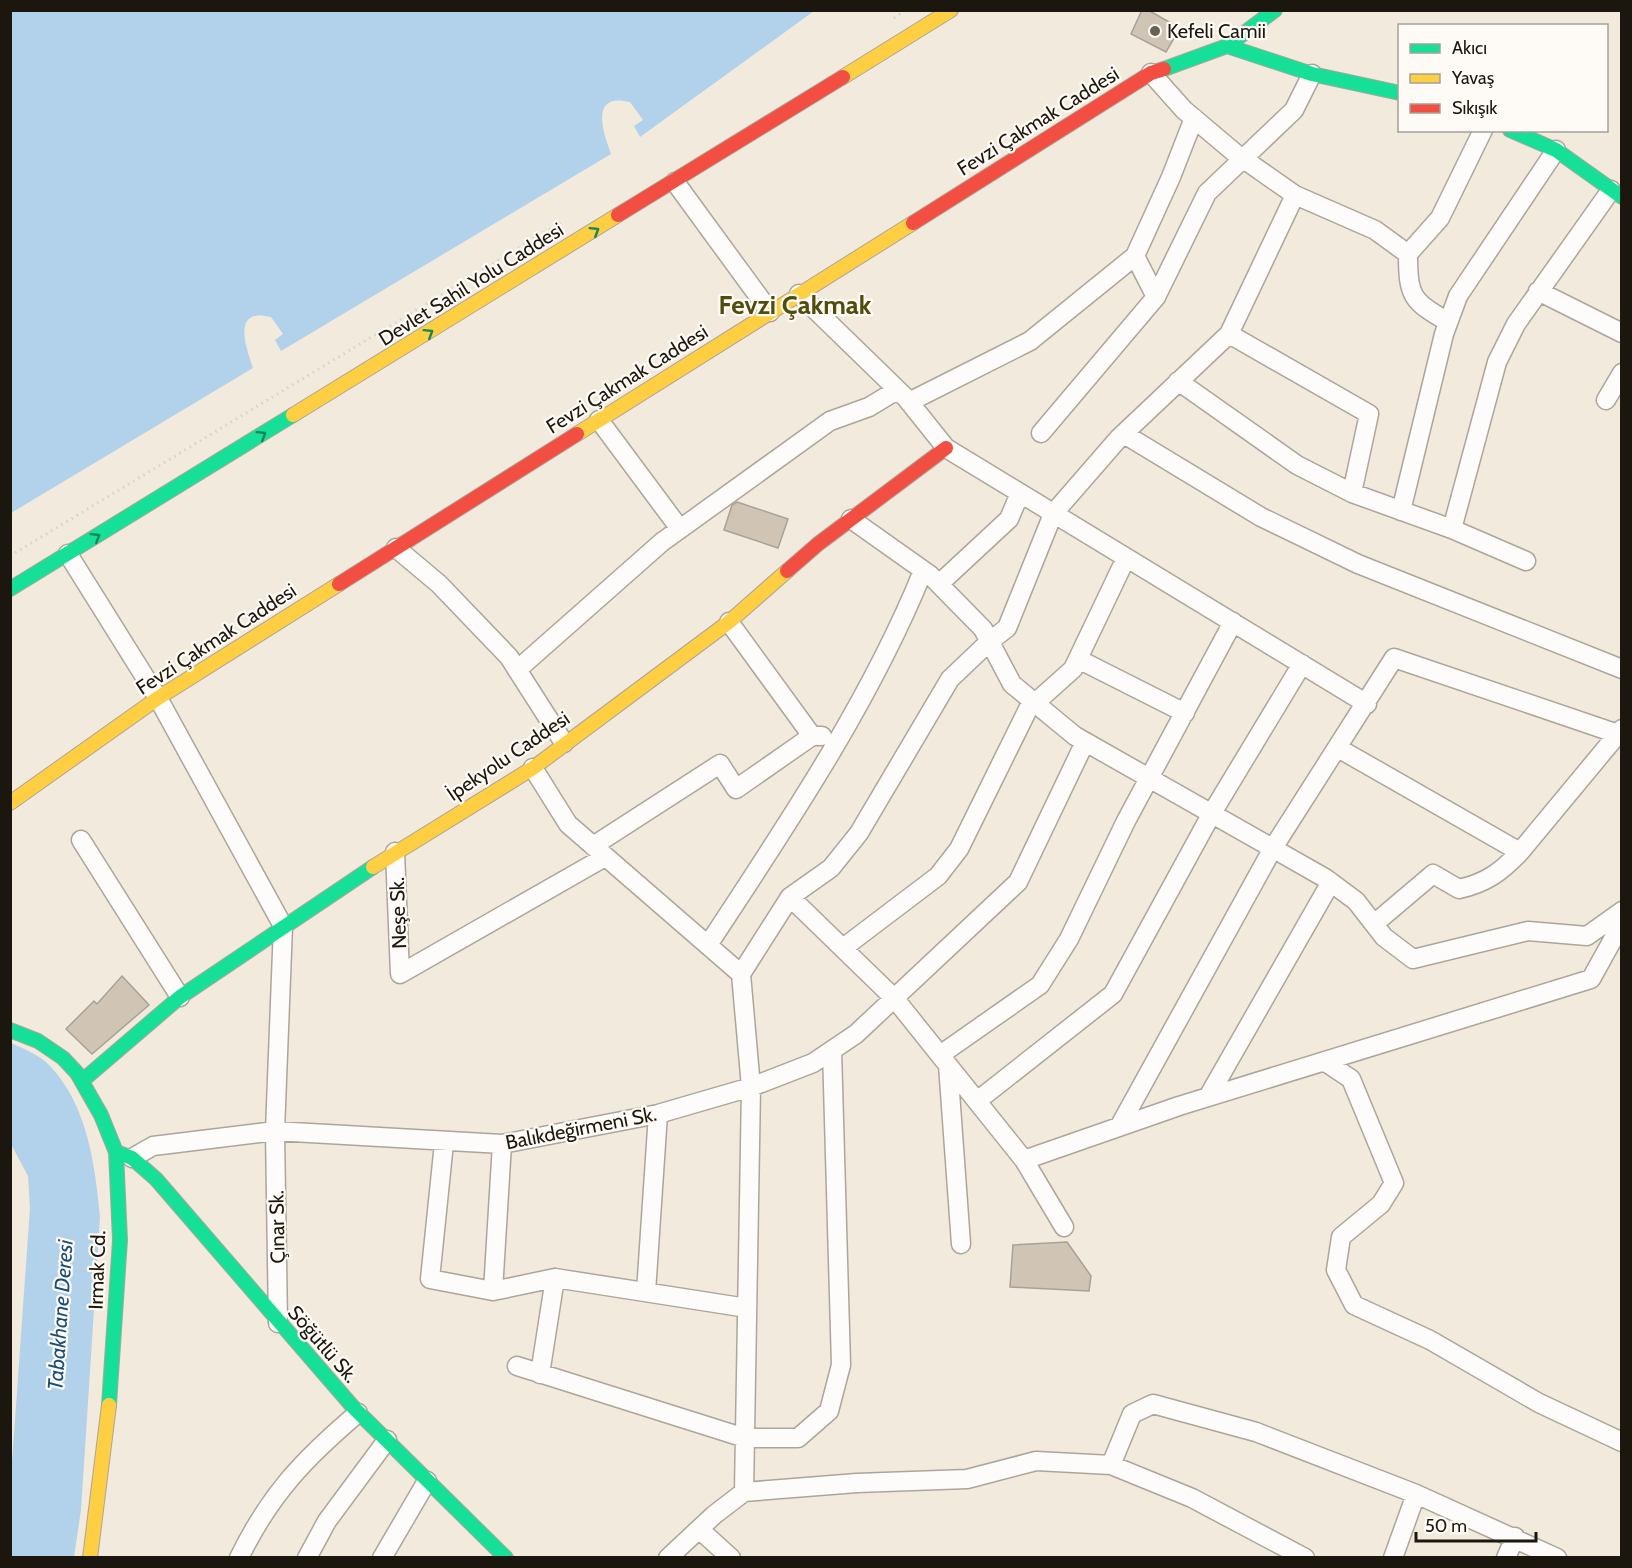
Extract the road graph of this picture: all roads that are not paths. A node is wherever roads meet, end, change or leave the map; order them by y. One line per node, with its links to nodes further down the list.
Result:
1 (922, 10): 45 (street, Devlet Sahil Yolu Caddesi)
2 (951, 10): 13 (street, Devlet Sahil Yolu Caddesi)
3 (1275, 10): 4 (street, Fevzi Çakmak Caddesi)
4 (1227, 46): 5 (street, Fevzi Çakmak Caddesi); 6 (street)
5 (1151, 73): 8 (street); 19 (street, Fevzi Çakmak Caddesi)
6 (1312, 74): 7 (street); 12 (street)
7 (1398, 93)
8 (1194, 118): 12 (street); 17 (street)
9 (1482, 132): 16 (street)
10 (1515, 132): 11 (street)
11 (1556, 150): 14 (street); 22 (street)
12 (1241, 158): 15 (street); 20 (street)
13 (675, 182): 21 (street); 41 (street, Devlet Sahil Yolu Caddesi, one-way to 13)
14 (1616, 193): 18 (street)
15 (1295, 195): 16 (street); 24 (street)
16 (1408, 254): 22 (street)
17 (1135, 255): 20 (street); 27 (street)
18 (1538, 291): 23 (street); 39 (street)
19 (799, 294): 21 (street, Fevzi Çakmak Caddesi); 27 (street)
20 (1156, 297): 30 (street)
21 (770, 312): 29 (street, Fevzi Çakmak Caddesi)
22 (1448, 322): 35 (street)
23 (1622, 333)
24 (1229, 334): 26 (street); 34 (street)
25 (1622, 373): 28 (street)
26 (1178, 381): 31 (street); 34 (street)
27 (903, 396): 32 (street); 38 (street)
28 (1606, 400)
29 (599, 420): 38 (street); 40 (street, Fevzi Çakmak Caddesi)
30 (1041, 433)
31 (1124, 434): 36 (street); 53 (street)
32 (946, 448): 33 (street); 37 (street, İpekyolu Caddesi)
33 (1020, 493): 36 (street); 46 (street)
34 (1352, 493): 35 (street)
35 (1401, 511): 39 (street)
36 (1053, 513): 42 (street); 50 (street)
37 (851, 519): 44 (street); 48 (street, İpekyolu Caddesi)
38 (680, 529): 54 (street)
39 (1452, 529): 43 (street)
40 (396, 548): 54 (street); 55 (street, Fevzi Çakmak Caddesi)
41 (68, 554): 47 (street, Devlet Sahil Yolu Caddesi); 55 (street)
42 (1126, 558): 49 (street); 51 (street)
43 (1526, 561)
44 (924, 571): 46 (street); 61 (street)
45 (10, 575)
46 (939, 584): 50 (street)
47 (10, 590)
48 (729, 622): 60 (street); 63 (street, İpekyolu Caddesi)
49 (1233, 622): 52 (street); 58 (street)
50 (990, 641): 56 (street); 75 (street)
51 (1078, 659): 56 (street); 58 (street)
52 (1302, 664): 57 (street); 68 (street)
53 (1622, 669)
54 (517, 670): 63 (street)
55 (158, 698): 67 (street, Fevzi Çakmak Caddesi); 79 (street)
56 (1034, 702): 62 (street); 81 (street)
57 (1367, 704): 59 (street); 64 (street)
58 (1185, 713): 66 (street)
59 (1620, 731): 73 (street)
60 (812, 736): 61 (street); 71 (street)
61 (838, 737): 80 (street)
62 (1085, 742): 66 (street); 84 (street, Balıkdeğirmeni Sk.)
63 (564, 743): 65 (street, İpekyolu Caddesi)
64 (1338, 748): 70 (street); 73 (street)
65 (533, 768): 71 (street); 72 (street, İpekyolu Caddesi)
66 (1150, 778): 68 (street); 87 (street)
67 (10, 803)
68 (1212, 813): 70 (street); 92 (street)
69 (81, 840): 83 (street)
70 (1273, 848): 74 (street); 94 (street)
71 (599, 851): 72 (street, Neşe Sk.); 80 (street)
72 (396, 852): 79 (street, İpekyolu Caddesi)
73 (1520, 852): 78 (street)
74 (1330, 882): 78 (street); 91 (street)
75 (790, 897): 81 (street); 82 (street)
76 (1622, 911): 78 (street)
77 (1622, 923): 88 (street)
78 (1374, 924)
79 (283, 926): 83 (street, İpekyolu Caddesi); 95 (street, Çınar Sk.)
80 (708, 945): 82 (street)
81 (843, 948): 84 (street)
82 (741, 974): 90 (street)
83 (180, 997): 89 (street, İpekyolu Caddesi)
84 (895, 999): 86 (street, Balıkdeğirmeni Sk.); 87 (street)
85 (10, 1030): 89 (street, Irmak Cd.)
86 (832, 1050): 90 (street, Balıkdeğirmeni Sk.); 110 (street)
87 (944, 1060): 92 (street); 101 (street)
88 (1324, 1061): 91 (street); 112 (street)
89 (82, 1081): 98 (street, Irmak Cd.)
90 (751, 1087): 93 (street, Balıkdeğirmeni Sk.); 105 (street)
91 (1208, 1097): 94 (street)
92 (977, 1101): 99 (street)
93 (658, 1114): 97 (street, Balıkdeğirmeni Sk.); 104 (street)
94 (1119, 1126): 99 (street)
95 (275, 1131): 96 (street, Balıkdeğirmeni Sk.); 98 (street, Balıkdeğirmeni Sk.); 106 (street, Çınar Sk.)
96 (444, 1143): 97 (street, Balıkdeğirmeni Sk.); 103 (street)
97 (502, 1144): 103 (street)
98 (124, 1155): 106 (street, Söğütlü Sk.); 119 (street, Irmak Cd.)
99 (1024, 1160): 100 (street)
100 (1064, 1227)
101 (961, 1244)
102 (555, 1278): 103 (street); 104 (street); 108 (street)
103 (493, 1291)
104 (646, 1292): 105 (street)
105 (747, 1308): 110 (street)
106 (278, 1323): 109 (street, Söğütlü Sk.)
107 (517, 1366): 108 (street)
108 (540, 1374): 110 (street)
109 (358, 1413): 111 (street, Söğütlü Sk.); 120 (street)
110 (745, 1438): 115 (street)
111 (387, 1440): 114 (street, Söğütlü Sk.); 121 (street)
112 (1622, 1442)
113 (1111, 1465): 115 (street); 116 (street); 126 (street)
114 (427, 1480): 122 (street); 123 (street, Söğütlü Sk.)
115 (744, 1492): 117 (street)
116 (1416, 1494): 118 (street); 127 (street)
117 (699, 1529): 124 (street); 125 (street)
118 (1515, 1537): 128 (street); 129 (street)
119 (90, 1557)
120 (239, 1557)
121 (307, 1557)
122 (382, 1557)
123 (506, 1557)
124 (668, 1557)
125 (731, 1557)
126 (1305, 1557)
127 (1393, 1557)
128 (1506, 1557)
129 (1557, 1557)

